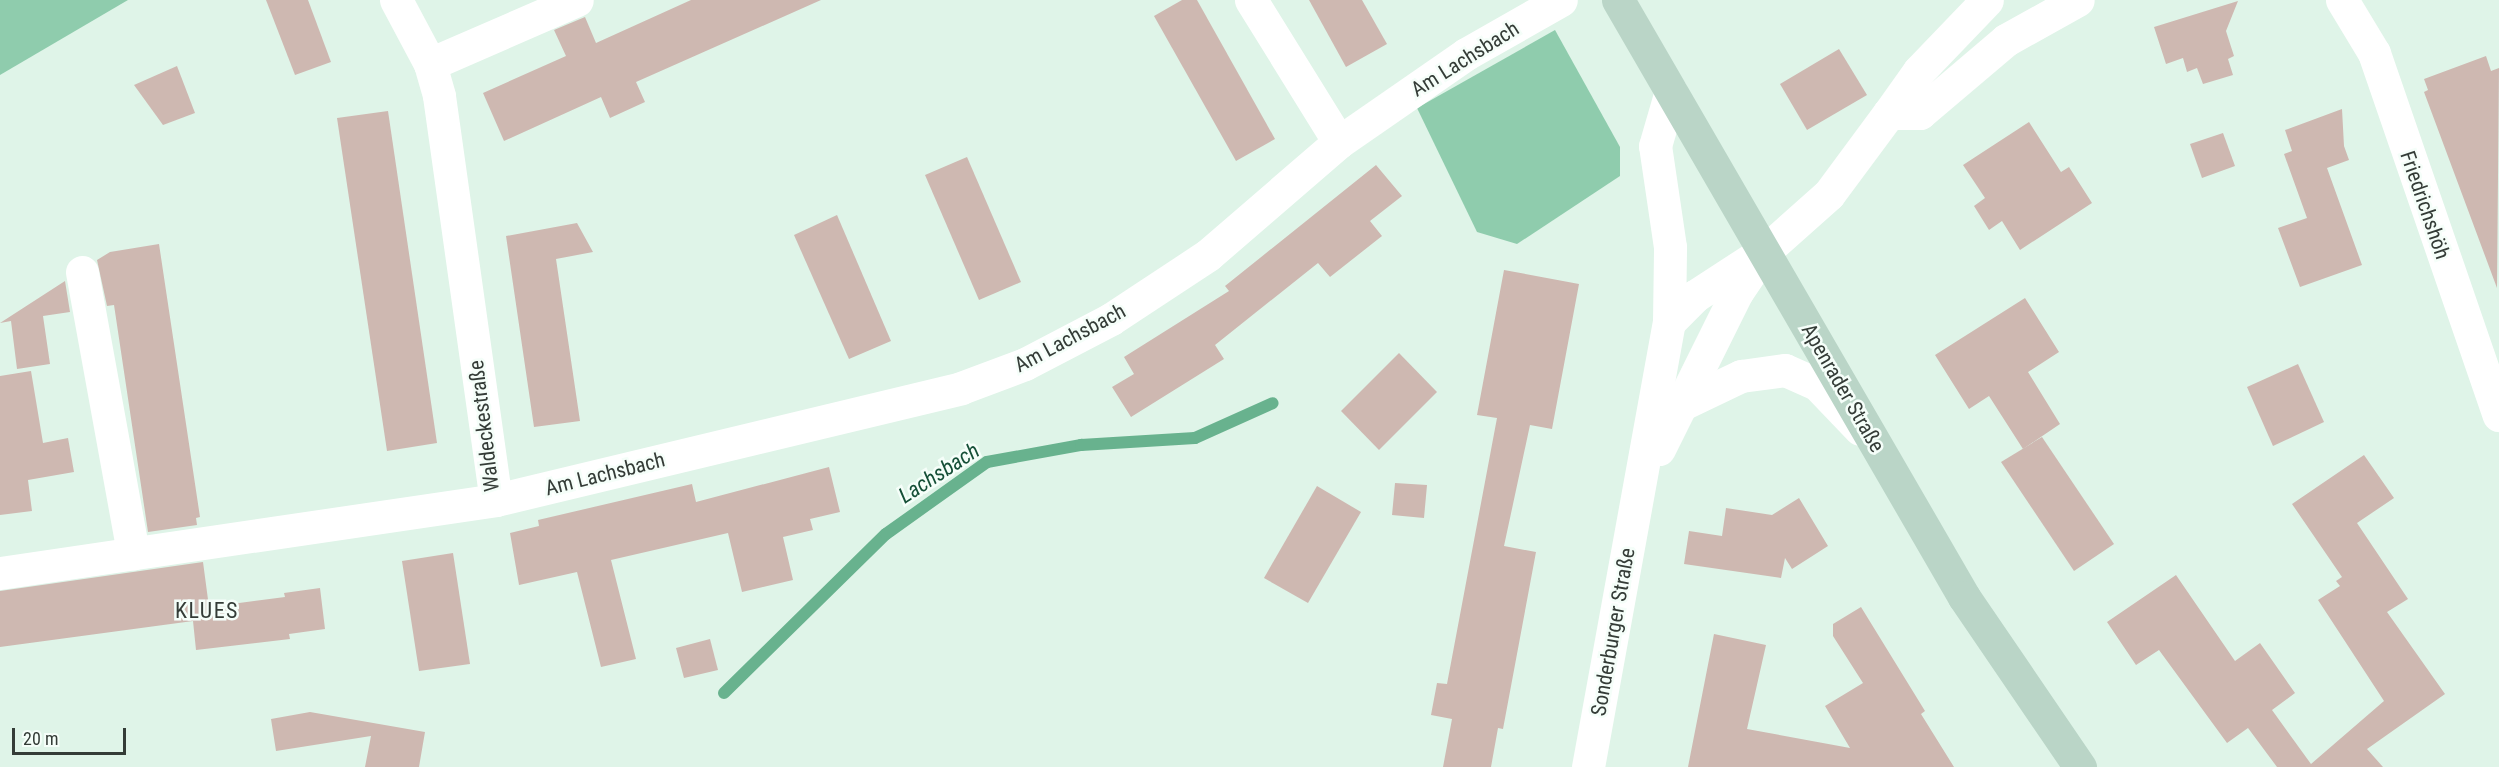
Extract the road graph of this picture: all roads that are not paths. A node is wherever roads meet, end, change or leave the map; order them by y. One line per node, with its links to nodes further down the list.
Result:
1 (396, 0): 9 (street, Waldeckestraße)
2 (577, 0): 9 (street)
3 (1251, 0): 12 (street)
4 (1561, 0): 12 (street, Am Lachsbach)
5 (1618, 0): 10 (main road, Apenrader Straße)
6 (1987, 0): 11 (street)
7 (2078, 0): 11 (street)
8 (2342, 0): 17 (street, Friedrichshöh)
9 (430, 64): 20 (street, Waldeckestraße)
10 (1671, 91): 13 (main road, Apenrader Straße); 15 (street, Sonderburger Straße)
11 (1889, 113): 13 (street)
12 (1339, 142): 20 (street, Am Lachsbach)
13 (1764, 252): 15 (street); 16 (street, Sonderburger Straße); 18 (main road, Apenrader Straße)
14 (82, 272): 21 (street)
15 (1669, 322): 19 (street, Sonderburger Straße)
16 (1678, 406): 18 (street); 19 (street, Sonderburger Straße)
17 (2499, 415)
18 (1877, 447): 24 (main road, Apenrader Straße)
19 (1638, 497): 23 (street, Sonderburger Straße)
20 (496, 500): 21 (street, Waldeckestraße)
21 (133, 553): 22 (street, Waldeckestraße)
22 (0, 573)
23 (1588, 767)
24 (2080, 767)

